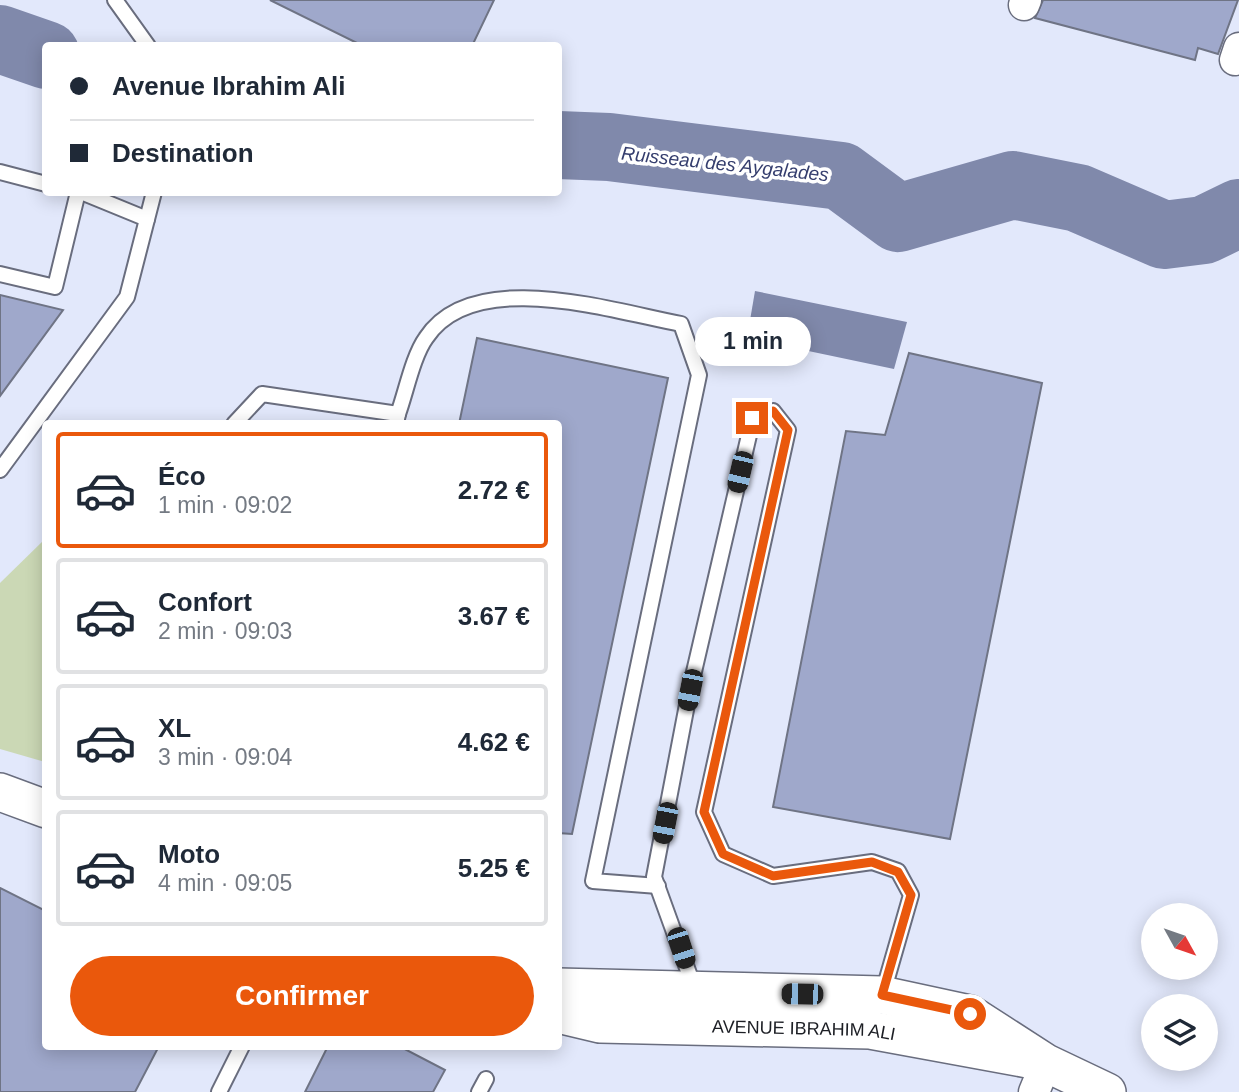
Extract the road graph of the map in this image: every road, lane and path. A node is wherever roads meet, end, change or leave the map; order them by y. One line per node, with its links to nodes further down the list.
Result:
1 (115, 0): 2 (lane)
2 (145, 42)
3 (0, 173): 4 (lane)
4 (42, 183)
5 (78, 196): 9 (lane)
6 (89, 196): 8 (lane)
7 (153, 196): 8 (lane)
8 (147, 219): 12 (lane)
9 (0, 274)
10 (397, 419): 11 (lane); 15 (lane)
11 (238, 420)
12 (0, 470)
13 (0, 792): 14 (street)
14 (42, 808)
15 (658, 886): 17 (lane); 18 (lane)
16 (562, 988): 17 (street, AVENUE IBRAHIM ALI)
17 (704, 1010): 18 (street, AVENUE IBRAHIM ALI); 19 (street, AVENUE IBRAHIM ALI)
18 (876, 1013): 21 (street, AVENUE IBRAHIM ALI)
19 (562, 1015)
20 (240, 1050): 22 (lane)
21 (1040, 1077): 23 (street, AVENUE IBRAHIM ALI)
22 (219, 1092)
23 (1107, 1092)

